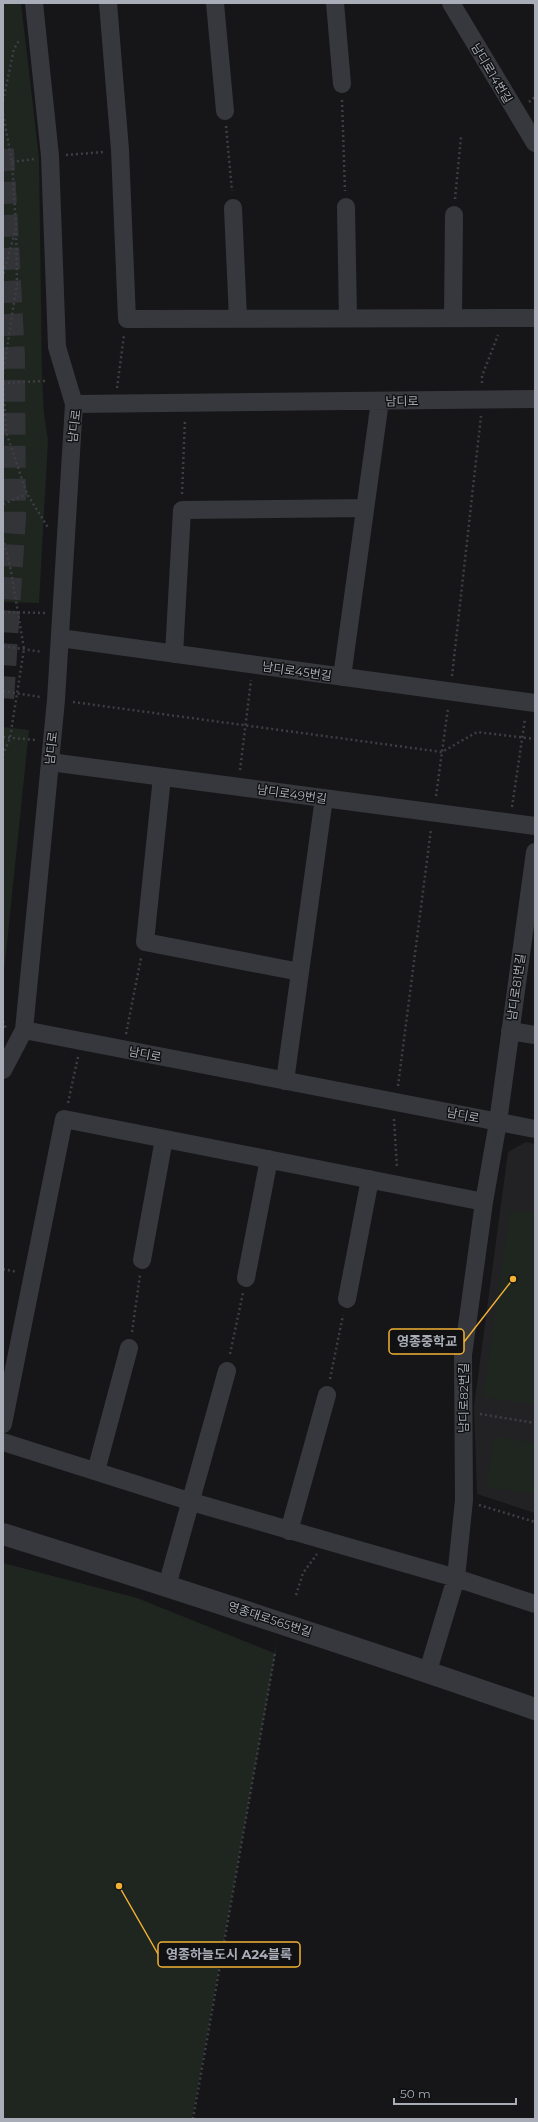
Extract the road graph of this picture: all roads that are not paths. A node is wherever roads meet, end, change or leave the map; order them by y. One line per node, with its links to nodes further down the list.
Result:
1 (108, 3): 12 (street)
2 (215, 3): 7 (street)
3 (335, 3): 6 (street)
4 (450, 3): 8 (street, 남디로14번길)
5 (34, 9): 18 (street)
6 (342, 84)
7 (225, 111)
8 (535, 143)
9 (346, 207): 13 (street)
10 (233, 208): 12 (street)
11 (454, 215): 14 (street)
12 (238, 318): 13 (street)
13 (348, 318): 14 (street)
14 (454, 318): 15 (street)
15 (535, 318)
16 (535, 399): 17 (street, 남디로)
17 (380, 401): 18 (street, 남디로); 19 (street)
18 (74, 404): 20 (street, 남디로)
19 (365, 508): 21 (street); 22 (street)
20 (59, 646): 21 (street, 남디로45번길); 24 (street, 남디로)
21 (174, 654): 22 (street, 남디로45번길)
22 (342, 677): 23 (street, 남디로45번길)
23 (531, 703)
24 (50, 762): 25 (street, 남디로49번길); 30 (street, 남디로)
25 (162, 777): 26 (street, 남디로49번길); 29 (street)
26 (324, 798): 27 (street, 남디로49번길); 29 (street)
27 (535, 826)
28 (535, 852): 31 (street, 남디로81번길)
29 (300, 972): 34 (street)
30 (24, 1030): 33 (street); 34 (street, 남디로)
31 (510, 1031): 32 (street); 35 (street, 남디로81번길)
32 (535, 1035)
33 (3, 1070)
34 (285, 1081): 35 (street, 남디로)
35 (498, 1122): 36 (street, 남디로); 40 (street, 남디로82번길)
36 (535, 1129)
37 (164, 1138): 38 (street); 41 (street); 47 (street)
38 (269, 1159): 39 (street); 42 (street)
39 (370, 1179): 40 (street); 43 (street)
40 (484, 1202): 53 (street, 남디로82번길)
41 (142, 1260)
42 (246, 1278)
43 (347, 1299)
44 (129, 1348): 49 (street)
45 (227, 1370): 50 (street)
46 (327, 1395): 51 (street)
47 (3, 1424)
48 (3, 1442): 49 (street)
49 (96, 1472): 50 (street)
50 (192, 1502): 51 (street); 54 (street)
51 (289, 1531): 53 (street)
52 (3, 1534): 54 (street, 영종대로565번길)
53 (456, 1578): 55 (street); 56 (street, 남디로82번길)
54 (167, 1586): 56 (street, 영종대로565번길)
55 (535, 1604)
56 (428, 1671): 57 (street, 영종대로565번길)
57 (535, 1709)

